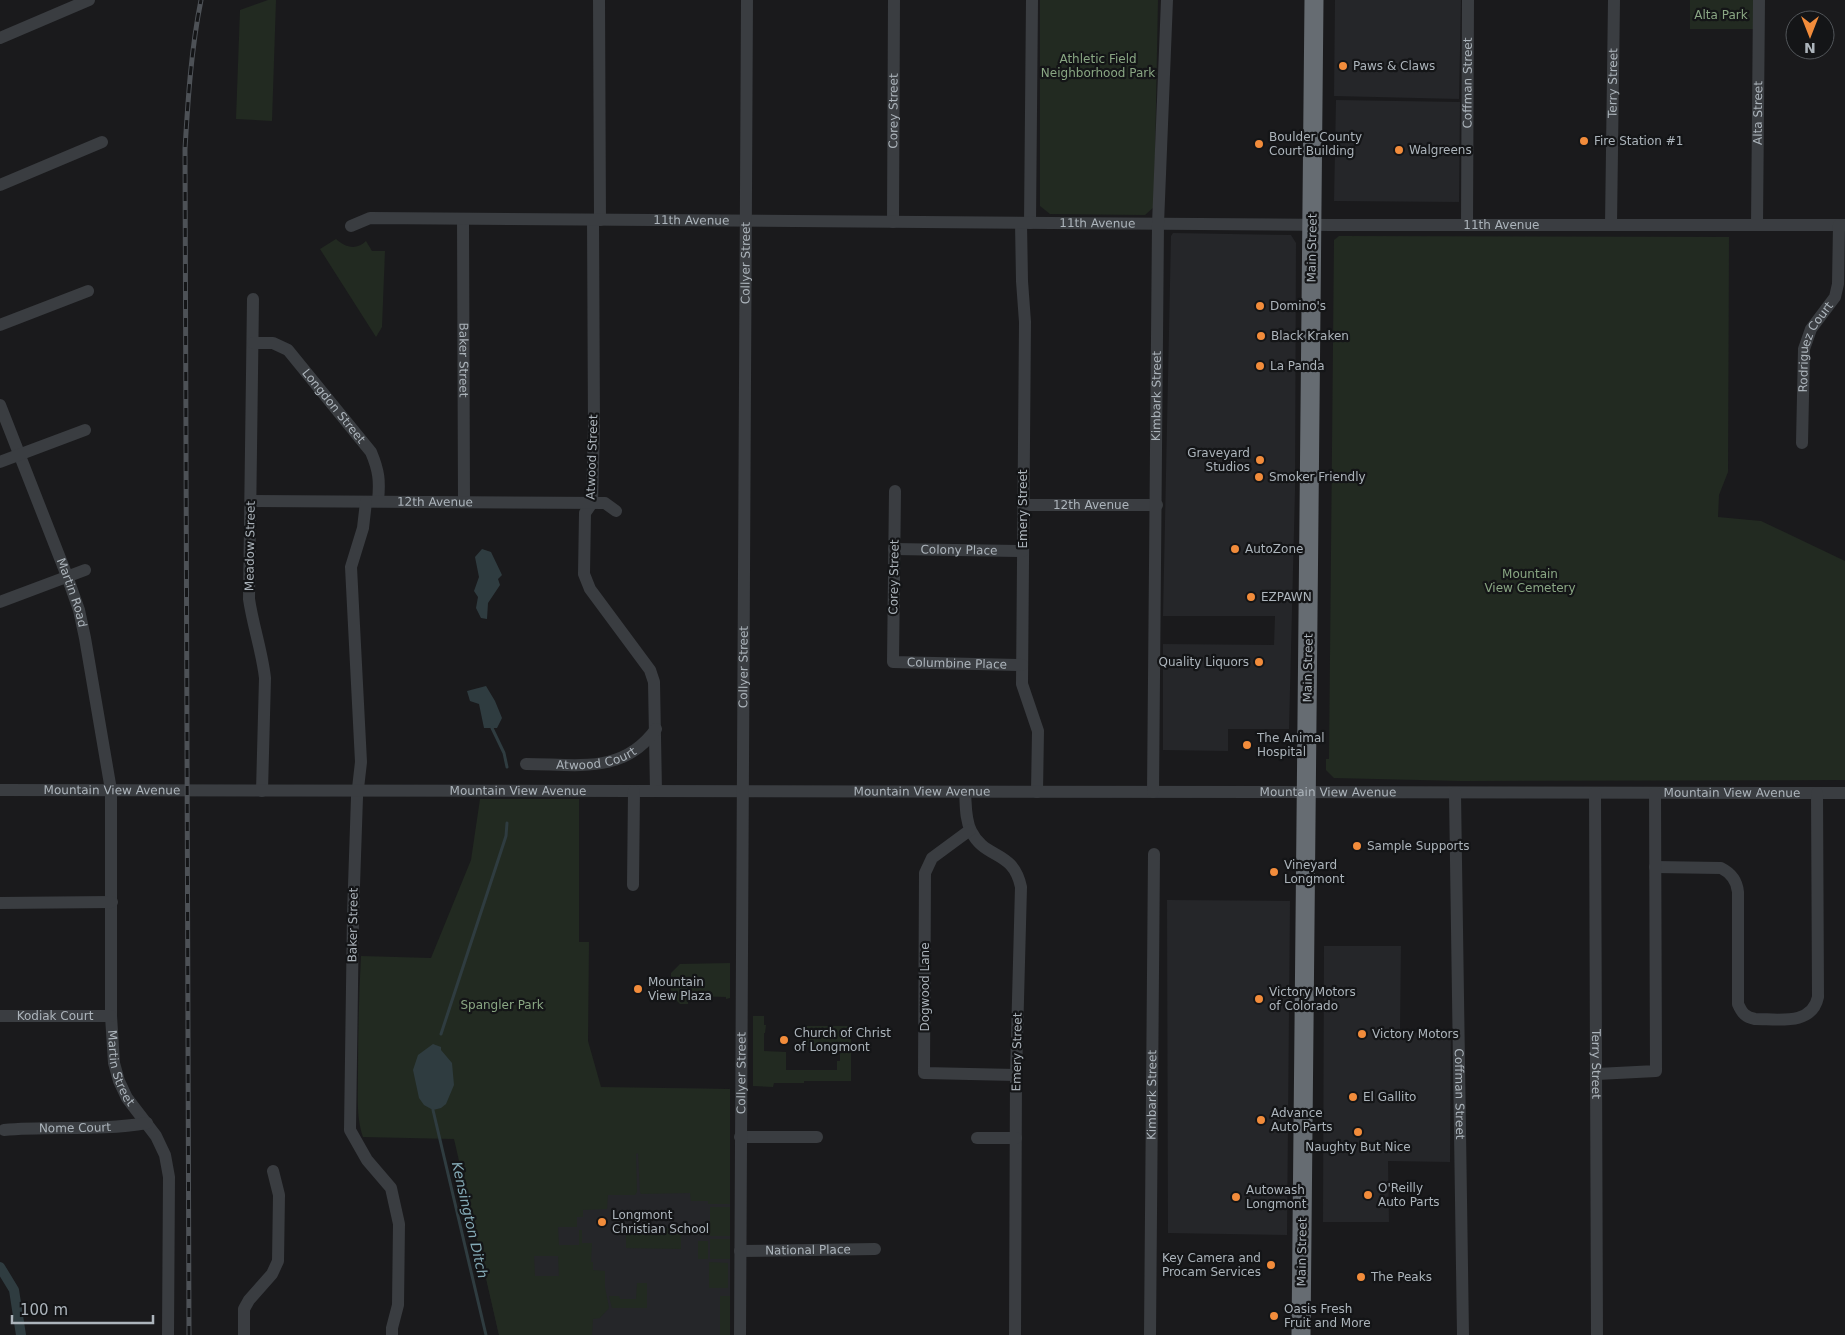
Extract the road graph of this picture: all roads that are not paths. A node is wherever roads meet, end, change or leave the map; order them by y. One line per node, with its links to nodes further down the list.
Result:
1 (90, 0): 11 (street)
2 (599, 0): 15 (street, Atwood Street)
3 (747, 0): 16 (street, Collyer Street)
4 (894, 0): 17 (street, Corey Street)
5 (1032, 0): 18 (street, Emery Street)
6 (1167, 0): 19 (street, Kimbark Street)
7 (1314, 0): 20 (highway, Main Street)
8 (1468, 0): 21 (street, Coffman Street)
9 (1614, 0): 22 (street, Terry Street)
10 (1759, 0): 23 (street, Alta Street)
11 (0, 38)
12 (102, 142): 13 (street)
13 (0, 185)
14 (463, 219): 15 (street, 11th Avenue); 25 (street, 11th Avenue); 38 (street, Baker Street)
15 (597, 220): 16 (street, 11th Avenue); 39 (street, Atwood Street)
16 (746, 221): 17 (street, 11th Avenue); 58 (street, Collyer Street)
17 (894, 222): 18 (street, 11th Avenue)
18 (1026, 223): 19 (street, 11th Avenue); 40 (street, Emery Street)
19 (1158, 224): 20 (street, 11th Avenue); 41 (street, Kimbark Street)
20 (1312, 225): 21 (street, 11th Avenue); 62 (highway, Main Street)
21 (1467, 225): 22 (street, 11th Avenue)
22 (1611, 225): 23 (street, 11th Avenue)
23 (1757, 225): 24 (street, 11th Avenue)
24 (1842, 225): 32 (street, Rodriguez Court)
25 (351, 226)
26 (88, 291): 28 (street)
27 (253, 299): 29 (street, Meadow Street)
28 (0, 325)
29 (253, 342): 36 (street, Meadow Street); 37 (street, Longdon Street)
30 (0, 405): 33 (street, Martin Road)
31 (85, 430): 33 (street)
32 (1802, 443)
33 (19, 455): 34 (street); 46 (street, Martin Road)
34 (0, 462)
35 (895, 491): 43 (street, Corey Street)
36 (251, 501): 37 (street, 12th Avenue); 54 (street, Meadow Street)
37 (372, 502): 38 (street, 12th Avenue); 55 (street, Baker Street)
38 (464, 502): 39 (street, 12th Avenue)
39 (592, 502): 42 (street, 12th Avenue); 50 (street, Atwood Street)
40 (1024, 504): 41 (street, 12th Avenue); 44 (street, Emery Street)
41 (1157, 506): 61 (street, Kimbark Street)
42 (616, 512)
43 (894, 549): 44 (street, Colony Place); 48 (street, Corey Street)
44 (1023, 551): 49 (street, Emery Street)
45 (85, 570): 46 (street)
46 (67, 576): 47 (street); 53 (street, Martin Road)
47 (0, 602)
48 (893, 662): 49 (street, Columbine Place)
49 (1022, 665): 60 (street, Emery Street)
50 (656, 729): 51 (street, Atwood Court); 57 (street, Atwood Street)
51 (526, 764)
52 (0, 790): 53 (street, Mountain View Avenue)
53 (111, 790): 54 (street, Mountain View Avenue); 72 (street, Martin Street)
54 (262, 791): 55 (street, Mountain View Avenue)
55 (358, 791): 56 (street, Mountain View Avenue); 89 (street, Baker Street)
56 (634, 791): 57 (street, Mountain View Avenue); 71 (street)
57 (656, 791): 58 (street, Mountain View Avenue)
58 (742, 792): 59 (street, Mountain View Avenue); 80 (street, Collyer Street)
59 (965, 792): 60 (street, Mountain View Avenue); 68 (street)
60 (1037, 792): 61 (street, Mountain View Avenue)
61 (1153, 792): 62 (street, Mountain View Avenue)
62 (1306, 792): 63 (street, Mountain View Avenue); 93 (highway, Main Street)
63 (1455, 793): 64 (street, Mountain View Avenue); 94 (street, Coffman Street)
64 (1594, 793): 65 (street, Mountain View Avenue); 77 (street, Terry Street)
65 (1656, 793): 66 (street, Mountain View Avenue); 70 (street)
66 (1817, 793): 67 (street, Mountain View Avenue); 70 (street)
67 (1845, 794)
68 (970, 830): 76 (street, Emery Street); 76 (street, Dogwood Lane)
69 (1154, 854): 92 (street, Kimbark Street)
70 (1655, 867): 77 (street)
71 (633, 886)
72 (112, 902): 73 (street); 75 (street, Martin Street)
73 (0, 903)
74 (0, 1016): 75 (street, Kodiak Court)
75 (111, 1016): 78 (street, Martin Street)
76 (1016, 1074): 83 (street, Emery Street)
77 (1597, 1074): 95 (street, Terry Street)
78 (147, 1123): 79 (street, Nome Court); 87 (street, Martin Street)
79 (4, 1130)
80 (740, 1137): 81 (street); 86 (street, Collyer Street)
81 (817, 1137)
82 (977, 1138): 83 (street)
83 (1016, 1138): 91 (street, Emery Street)
84 (272, 1171): 88 (street)
85 (874, 1249): 86 (street, National Place)
86 (740, 1251): 90 (street, Collyer Street)
87 (168, 1335)
88 (244, 1335)
89 (392, 1335)
90 (740, 1335)
91 (1015, 1335)
92 (1150, 1335)
93 (1301, 1335)
94 (1463, 1335)
95 (1597, 1335)

